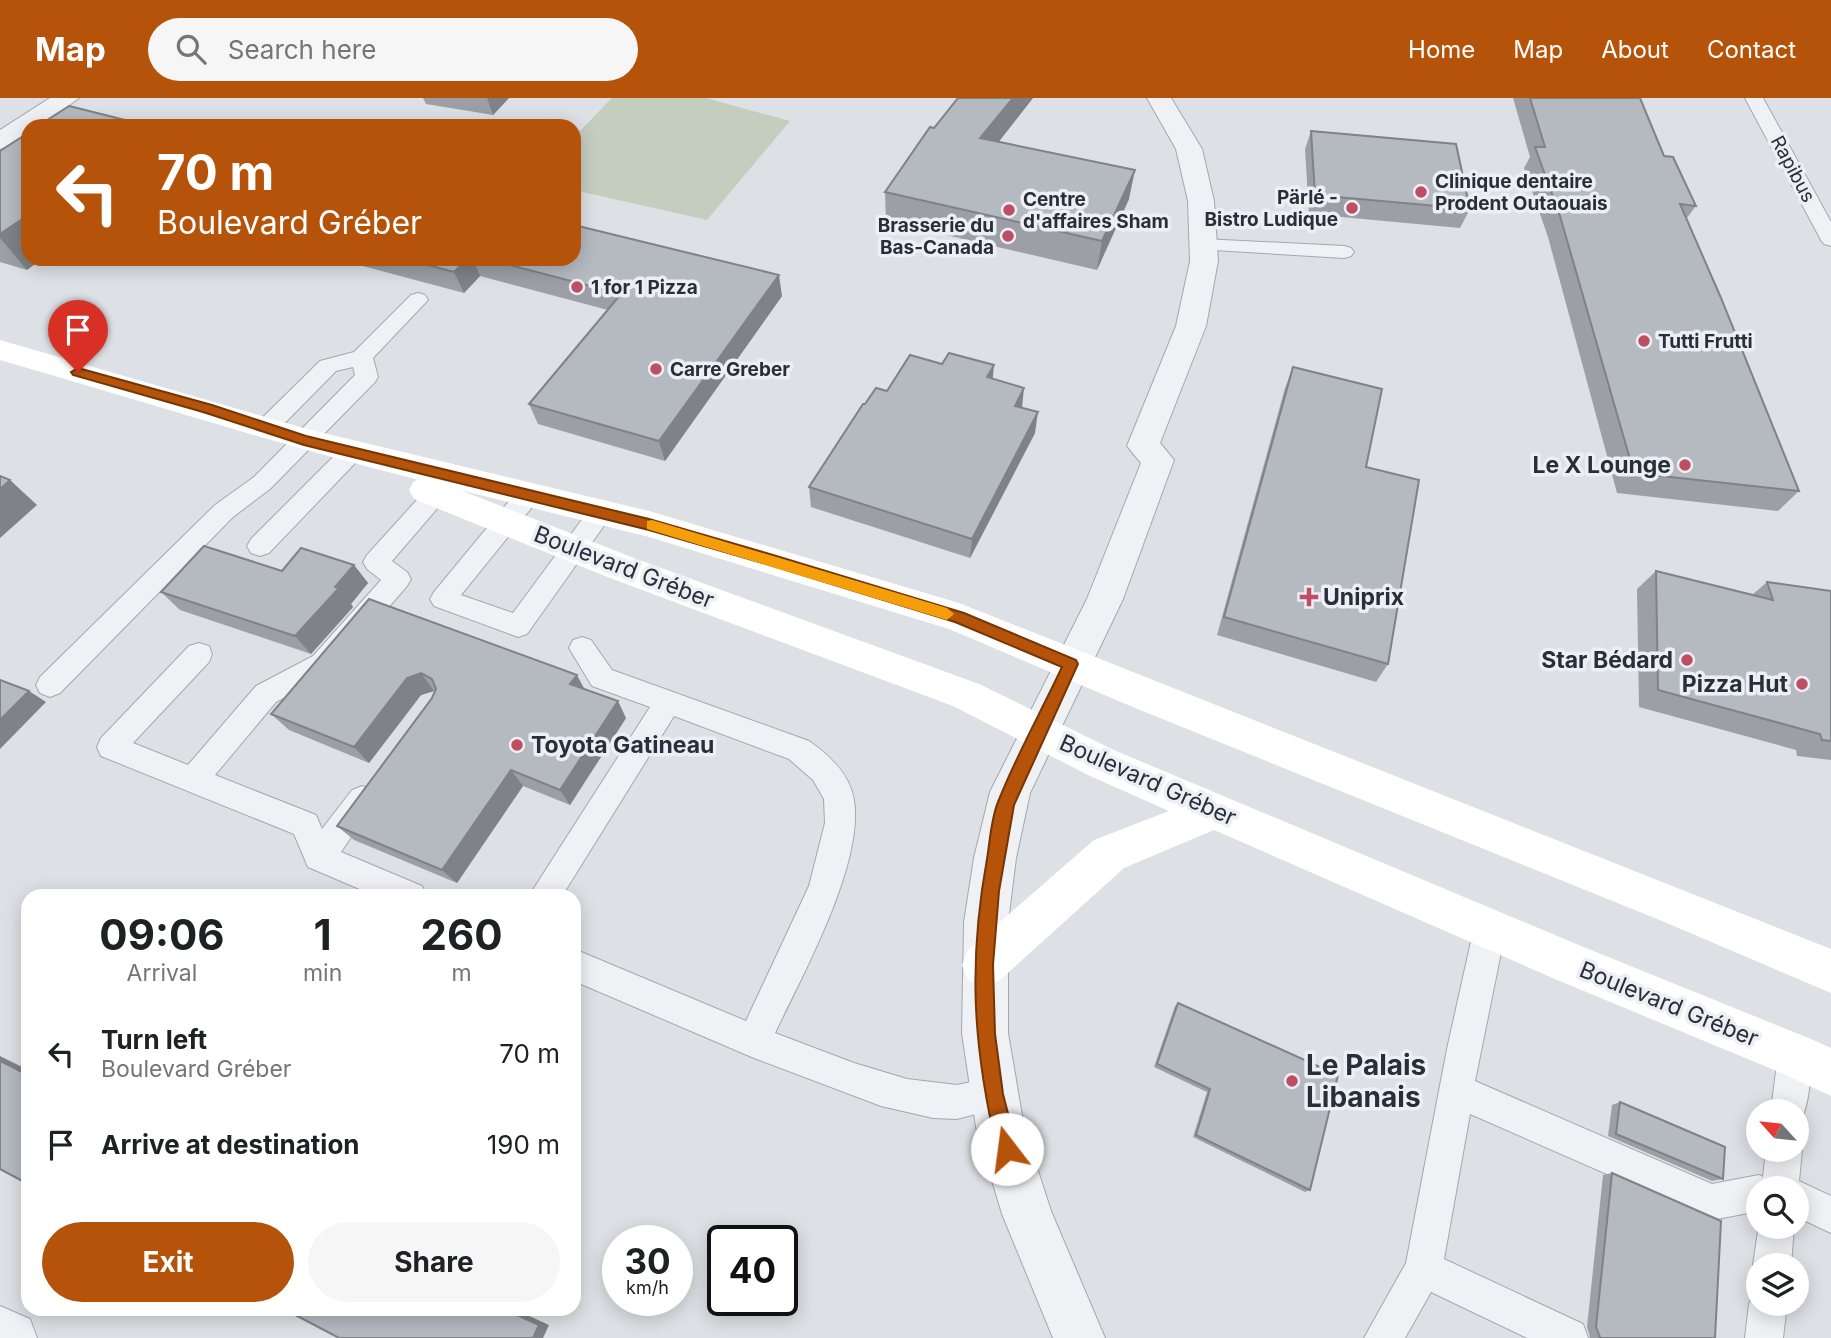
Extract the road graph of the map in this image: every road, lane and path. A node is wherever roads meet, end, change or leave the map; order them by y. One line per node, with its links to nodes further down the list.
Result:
1 (67, 98): 4 (street)
2 (1159, 98): 8 (street)
3 (1754, 98): 7 (lane, Rapibus)
4 (34, 119)
5 (21, 128): 6 (street)
6 (0, 141)
7 (1831, 240)
8 (1203, 245): 9 (lane); 24 (street)
9 (1344, 253)
10 (418, 300): 12 (lane)
11 (0, 350): 13 (main road, Boulevard Gréber)
12 (362, 357): 13 (lane); 14 (lane)
13 (266, 428): 14 (main road, Boulevard Gréber)
14 (304, 440): 15 (main road, Boulevard Gréber); 25 (lane)
15 (349, 455): 16 (main road, Boulevard Gréber); 20 (lane)
16 (444, 485): 17 (main road, Boulevard Gréber); 19 (main road, Boulevard Gréber); 28 (lane)
17 (528, 495): 18 (main road, Boulevard Gréber); 19 (lane)
18 (601, 513): 21 (lane); 24 (main road, Boulevard Gréber)
19 (506, 522): 21 (main road, Boulevard Gréber); 21 (lane)
20 (260, 546)
21 (575, 549): 27 (main road, Boulevard Gréber)
22 (582, 648): 26 (lane)
23 (199, 654): 28 (lane)
24 (1071, 664): 27 (street); 37 (main road, Boulevard Gréber)
25 (50, 685)
26 (669, 701): 33 (lane); 38 (lane)
27 (1040, 730): 30 (main road, Boulevard Gréber); 35 (street)
28 (193, 780): 31 (lane)
29 (376, 781): 31 (lane)
30 (1215, 811): 34 (main road, Boulevard Gréber); 35 (main road)
31 (319, 857): 32 (lane)
32 (394, 889)
33 (549, 889)
34 (1490, 928): 39 (main road, Boulevard Gréber); 40 (lane)
35 (984, 965): 41 (street)
36 (581, 968): 38 (lane)
37 (1831, 971)
38 (754, 1041): 41 (lane)
39 (1813, 1064): 42 (lane)
40 (1457, 1091): 43 (lane); 46 (lane)
41 (994, 1094): 48 (street)
42 (1794, 1099)
43 (1746, 1195)
44 (1809, 1204): 45 (lane)
45 (1831, 1215)
46 (1424, 1269): 51 (lane); 52 (lane)
47 (1767, 1316): 53 (lane)
48 (1075, 1328)
49 (0, 1332): 50 (street)
50 (11, 1338)
51 (1382, 1338)
52 (1569, 1338)
53 (1764, 1338)

